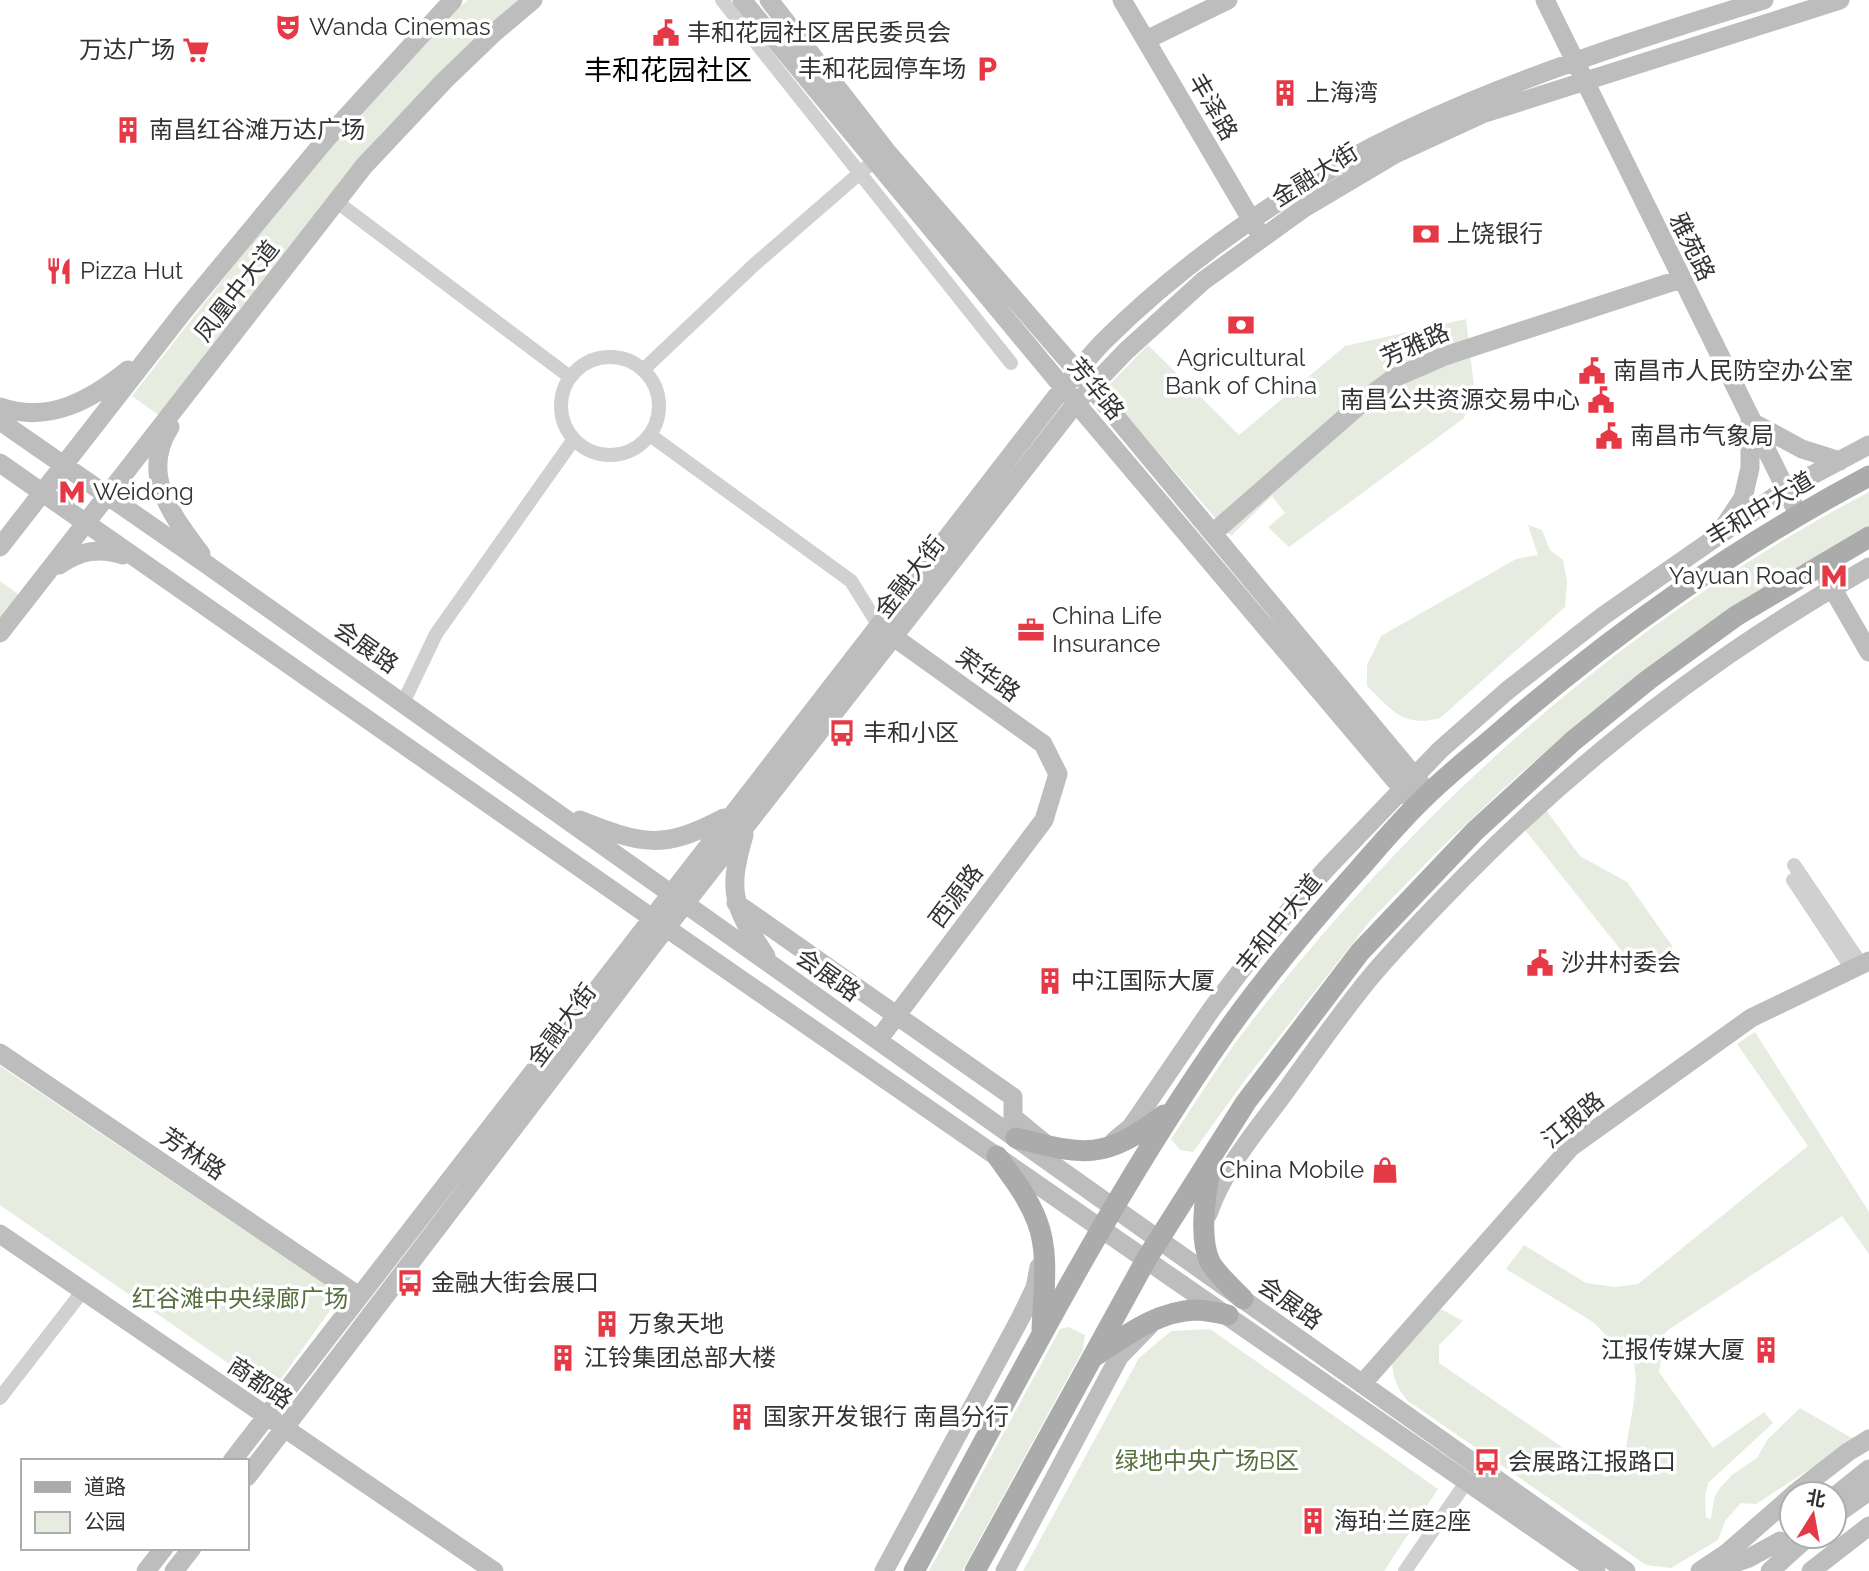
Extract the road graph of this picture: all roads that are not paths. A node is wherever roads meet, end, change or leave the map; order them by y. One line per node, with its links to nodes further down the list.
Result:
1 (453, 0): 19 (street, 凤凰中大道)
2 (534, 0): 15 (street, 凤凰中大道)
3 (722, 0): 14 (street)
4 (742, 0): 14 (street, 芳华路)
5 (769, 0): 23 (street, 芳华路)
6 (1122, 0): 11 (street, 丰泽路)
7 (1228, 0): 11 (street)
8 (1545, 0): 12 (street, 雅苑路)
9 (1764, 0): 12 (street, 金融大街)
10 (1840, 0): 13 (street, 金融大街)
11 (1146, 40): 16 (street, 丰泽路)
12 (1574, 61): 13 (street, 雅苑路); 16 (street, 金融大街)
13 (1584, 80): 17 (street, 金融大街); 18 (street, 雅苑路)
14 (868, 166): 21 (street); 22 (street); 26 (street, 芳华路)
15 (337, 202): 20 (street, 凤凰中大道); 24 (street)
16 (1252, 221): 17 (street, 丰泽路); 23 (street, 金融大街)
17 (1263, 238): 25 (street, 金融大街)
18 (1681, 279): 29 (street, 雅苑路); 42 (street, 芳雅路)
19 (154, 350): 27 (street); 35 (street, 凤凰中大道)
20 (218, 355): 39 (street, 凤凰中大道); 46 (street)
21 (1011, 363)
22 (643, 370): 24 (street); 30 (street)
23 (1078, 371): 25 (street, 芳华路); 26 (street, 金融大街)
24 (570, 377): 31 (street)
25 (1092, 388): 26 (street, 金融大街); 42 (street, 芳华路)
26 (1070, 396): 52 (street, 金融大街); 57 (street, 芳华路)
27 (0, 407)
28 (0, 421): 35 (street, 会展路)
29 (1750, 421): 33 (street); 37 (street, 雅苑路); 43 (street)
30 (650, 435): 31 (street); 52 (street)
31 (574, 439): 55 (street)
32 (1869, 445): 33 (street)
33 (1840, 461): 37 (street)
34 (0, 463): 38 (street, 会展路)
35 (64, 465): 38 (street, 凤凰中大道); 39 (street, 会展路)
36 (1869, 476): 40 (main road, 丰和中大道)
37 (1784, 490): 40 (street, 雅苑路); 43 (street)
38 (43, 493): 41 (street, 会展路); 45 (street, 凤凰中大道)
39 (108, 496): 41 (street, 凤凰中大道); 46 (street, 会展路)
40 (1798, 514): 57 (main road, 丰和中大道)
41 (86, 524): 49 (street, 会展路); 51 (street, 凤凰中大道)
42 (1213, 533): 57 (street, 芳华路)
43 (1718, 536): 57 (street)
44 (1869, 537): 47 (main road)
45 (0, 547)
46 (209, 566): 55 (street, 会展路)
47 (1819, 566): 50 (street); 73 (main road)
48 (1869, 567): 50 (street)
49 (158, 574): 51 (street); 63 (street, 会展路)
50 (1832, 588): 54 (street); 76 (street)
51 (32, 593): 53 (street, 凤凰中大道)
52 (886, 632): 56 (street, 荣华路); 59 (street, 金融大街)
53 (0, 633)
54 (1869, 652)
55 (403, 703): 58 (street, 会展路)
56 (1058, 774): 66 (street, 西源路)
57 (1415, 791): 69 (main road, 丰和中大道); 72 (street)
58 (553, 810): 59 (street); 61 (street, 会展路)
59 (739, 820): 61 (street, 金融大街); 62 (street)
60 (1790, 867): 65 (street)
61 (678, 898): 63 (street, 金融大街); 64 (street, 会展路)
62 (736, 903): 64 (street); 66 (street)
63 (659, 923): 74 (street, 会展路); 83 (street, 金融大街); 92 (street, 金融大街)
64 (772, 965): 67 (street, 会展路)
65 (1861, 965): 89 (street, 江报路)
66 (896, 1015): 67 (street, 西源路); 71 (street)
67 (878, 1040): 70 (street, 会展路)
68 (0, 1053): 83 (street, 芳林路)
69 (1177, 1105): 72 (main road); 75 (main road, 丰和中大道)
70 (1016, 1138): 71 (main road); 75 (street, 会展路)
71 (1049, 1146): 72 (main road)
72 (1103, 1150)
73 (1213, 1153): 76 (main road); 79 (main road)
74 (997, 1156): 77 (street, 会展路); 80 (main road)
75 (1114, 1207): 77 (main road, 丰和中大道); 79 (street, 会展路)
76 (1205, 1225): 84 (main road)
77 (1101, 1228): 81 (street, 会展路); 87 (main road, 丰和中大道)
78 (0, 1234): 82 (street, 商都路)
79 (1159, 1239): 81 (main road); 84 (street, 会展路)
80 (1043, 1248): 87 (main road); 113 (street)
81 (1147, 1258): 85 (street, 会展路); 88 (main road)
82 (82, 1292): 90 (street); 91 (street, 商都路)
83 (359, 1296): 91 (street, 金融大街)
84 (1243, 1299): 89 (street, 会展路)
85 (1228, 1315): 86 (main road); 98 (street, 会展路)
86 (1158, 1318): 88 (main road); 116 (street)
87 (1041, 1338): 114 (main road, 丰和中大道)
88 (1090, 1359): 115 (main road)
89 (1362, 1384): 109 (street, 会展路)
90 (0, 1398)
91 (266, 1417): 92 (street, 商都路); 94 (street, 金融大街)
92 (284, 1429): 96 (street, 金融大街); 112 (street, 商都路)
93 (1869, 1439): 97 (street)
94 (234, 1459)
95 (1869, 1469): 99 (street)
96 (248, 1476)
97 (1812, 1480)
98 (1467, 1481): 117 (street); 118 (street, 会展路)
99 (1848, 1486)
100 (1869, 1491): 101 (street)
101 (1848, 1506)
102 (1778, 1508): 119 (street)
103 (1869, 1526): 123 (street)
104 (162, 1550): 110 (street)
105 (190, 1550): 111 (street)
106 (1781, 1550): 120 (street)
107 (1783, 1550): 121 (street)
108 (1784, 1550): 122 (street)
109 (1626, 1570)
110 (146, 1571)
111 (174, 1571)
112 (494, 1571)
113 (884, 1571)
114 (914, 1571)
115 (975, 1571)
116 (1004, 1571)
117 (1405, 1571)
118 (1596, 1571)
119 (1700, 1571)
120 (1709, 1571)
121 (1748, 1571)
122 (1770, 1571)
123 (1811, 1571)

